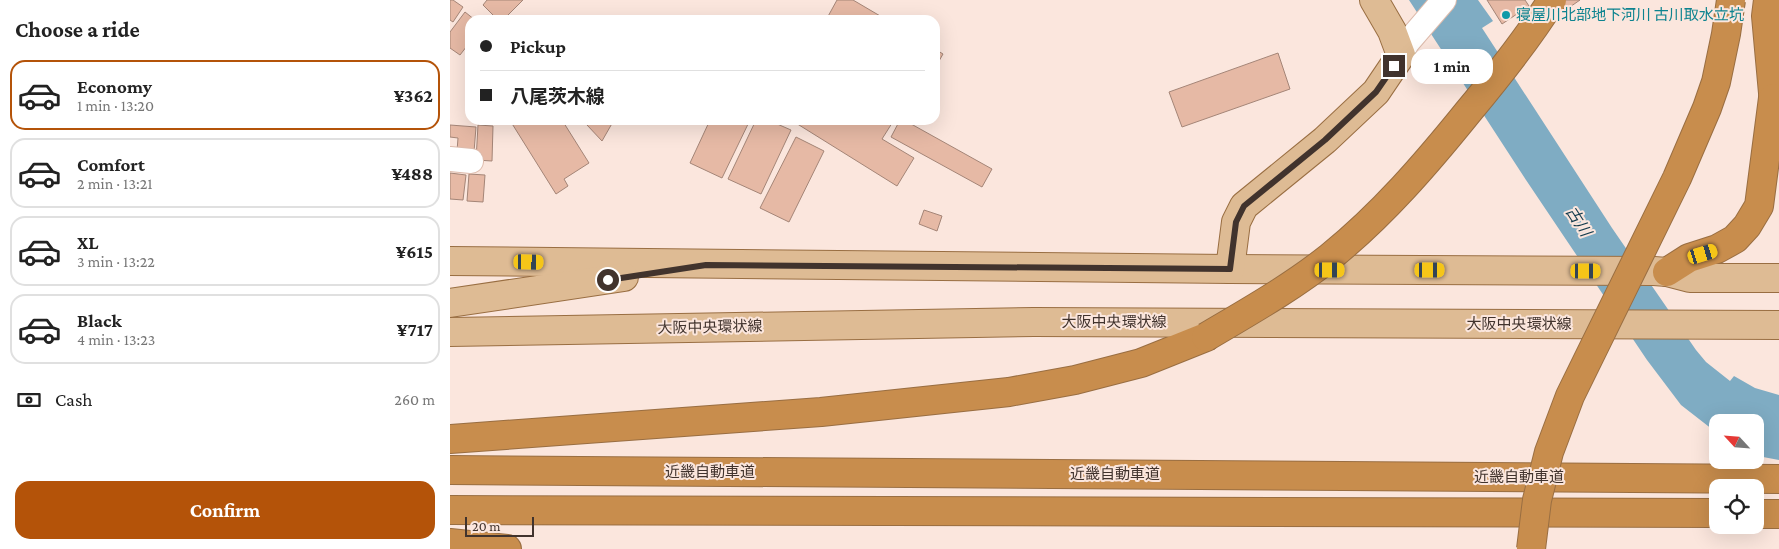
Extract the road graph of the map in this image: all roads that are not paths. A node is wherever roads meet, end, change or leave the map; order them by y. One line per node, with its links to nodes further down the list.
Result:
1 (1374, 0): 6 (main road)
2 (1444, 0): 6 (street)
3 (1552, 0): 17 (highway, bridge)
4 (1731, 0): 26 (highway, bridge)
5 (1768, 0): 7 (highway)
6 (1404, 49): 11 (main road)
7 (1773, 98): 8 (highway); 12 (highway)
8 (1779, 147)
9 (450, 261): 10 (main road)
10 (706, 265): 11 (main road); 14 (main road)
11 (1230, 269): 12 (main road)
12 (1661, 271): 13 (main road)
13 (1779, 278)
14 (450, 303)
15 (1779, 325): 16 (main road, 大阪中央環状線, bridge)
16 (450, 332)
17 (450, 439)
18 (450, 470): 19 (highway, 近畿自動車道)
19 (1779, 479)
20 (450, 510): 21 (highway)
21 (1709, 513)
22 (1764, 514): 23 (highway)
23 (1779, 514)
24 (450, 543): 25 (highway)
25 (507, 549)
26 (1531, 549)

